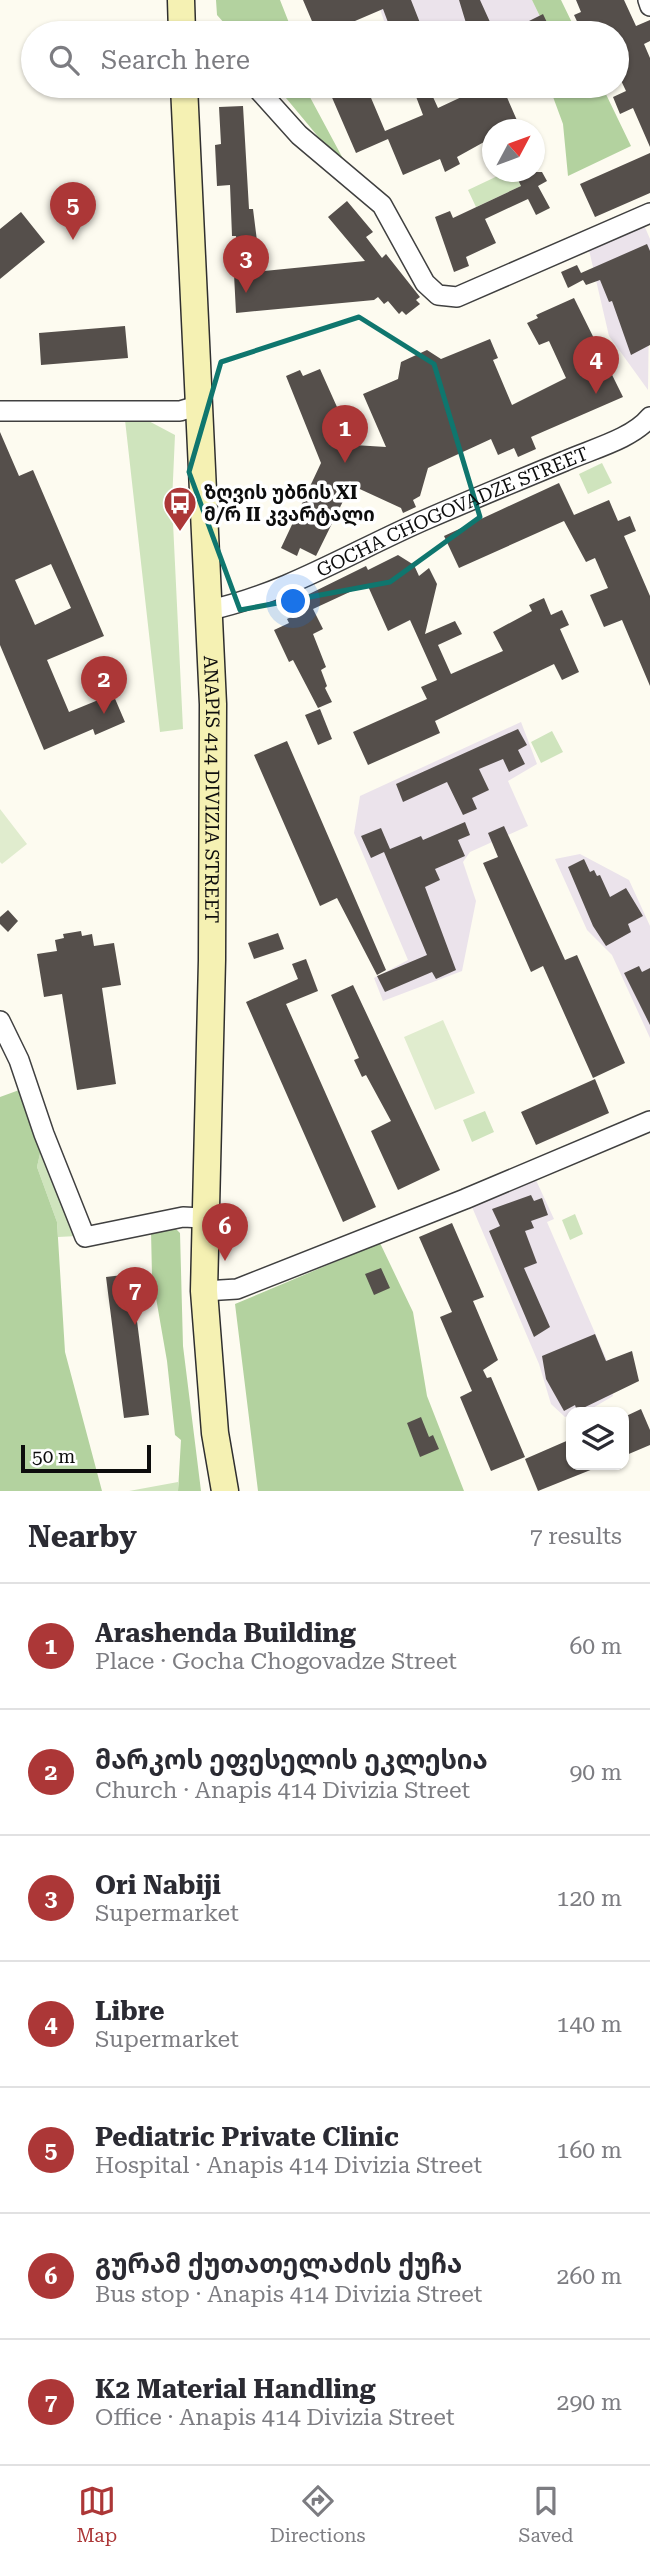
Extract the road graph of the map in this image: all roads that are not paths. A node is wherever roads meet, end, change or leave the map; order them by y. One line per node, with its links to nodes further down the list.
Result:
1 (181, 0): 4 (main road)
2 (648, 0): 3 (street)
3 (650, 6)
4 (182, 21)
5 (185, 98): 8 (main road, ANAPIS 414 DIVIZIA STREET)
6 (266, 98): 7 (street)
7 (650, 213)
8 (200, 405): 9 (street); 11 (main road, ANAPIS 414 DIVIZIA STREET)
9 (0, 411)
10 (650, 416): 11 (street, GOCHA CHOGOVADZE STREET)
11 (210, 610): 14 (main road, ANAPIS 414 DIVIZIA STREET)
12 (0, 1021): 14 (street)
13 (650, 1121): 15 (street)
14 (203, 1218): 15 (main road, ANAPIS 414 DIVIZIA STREET)
15 (204, 1291): 16 (main road, ANAPIS 414 DIVIZIA STREET)
16 (225, 1491)

